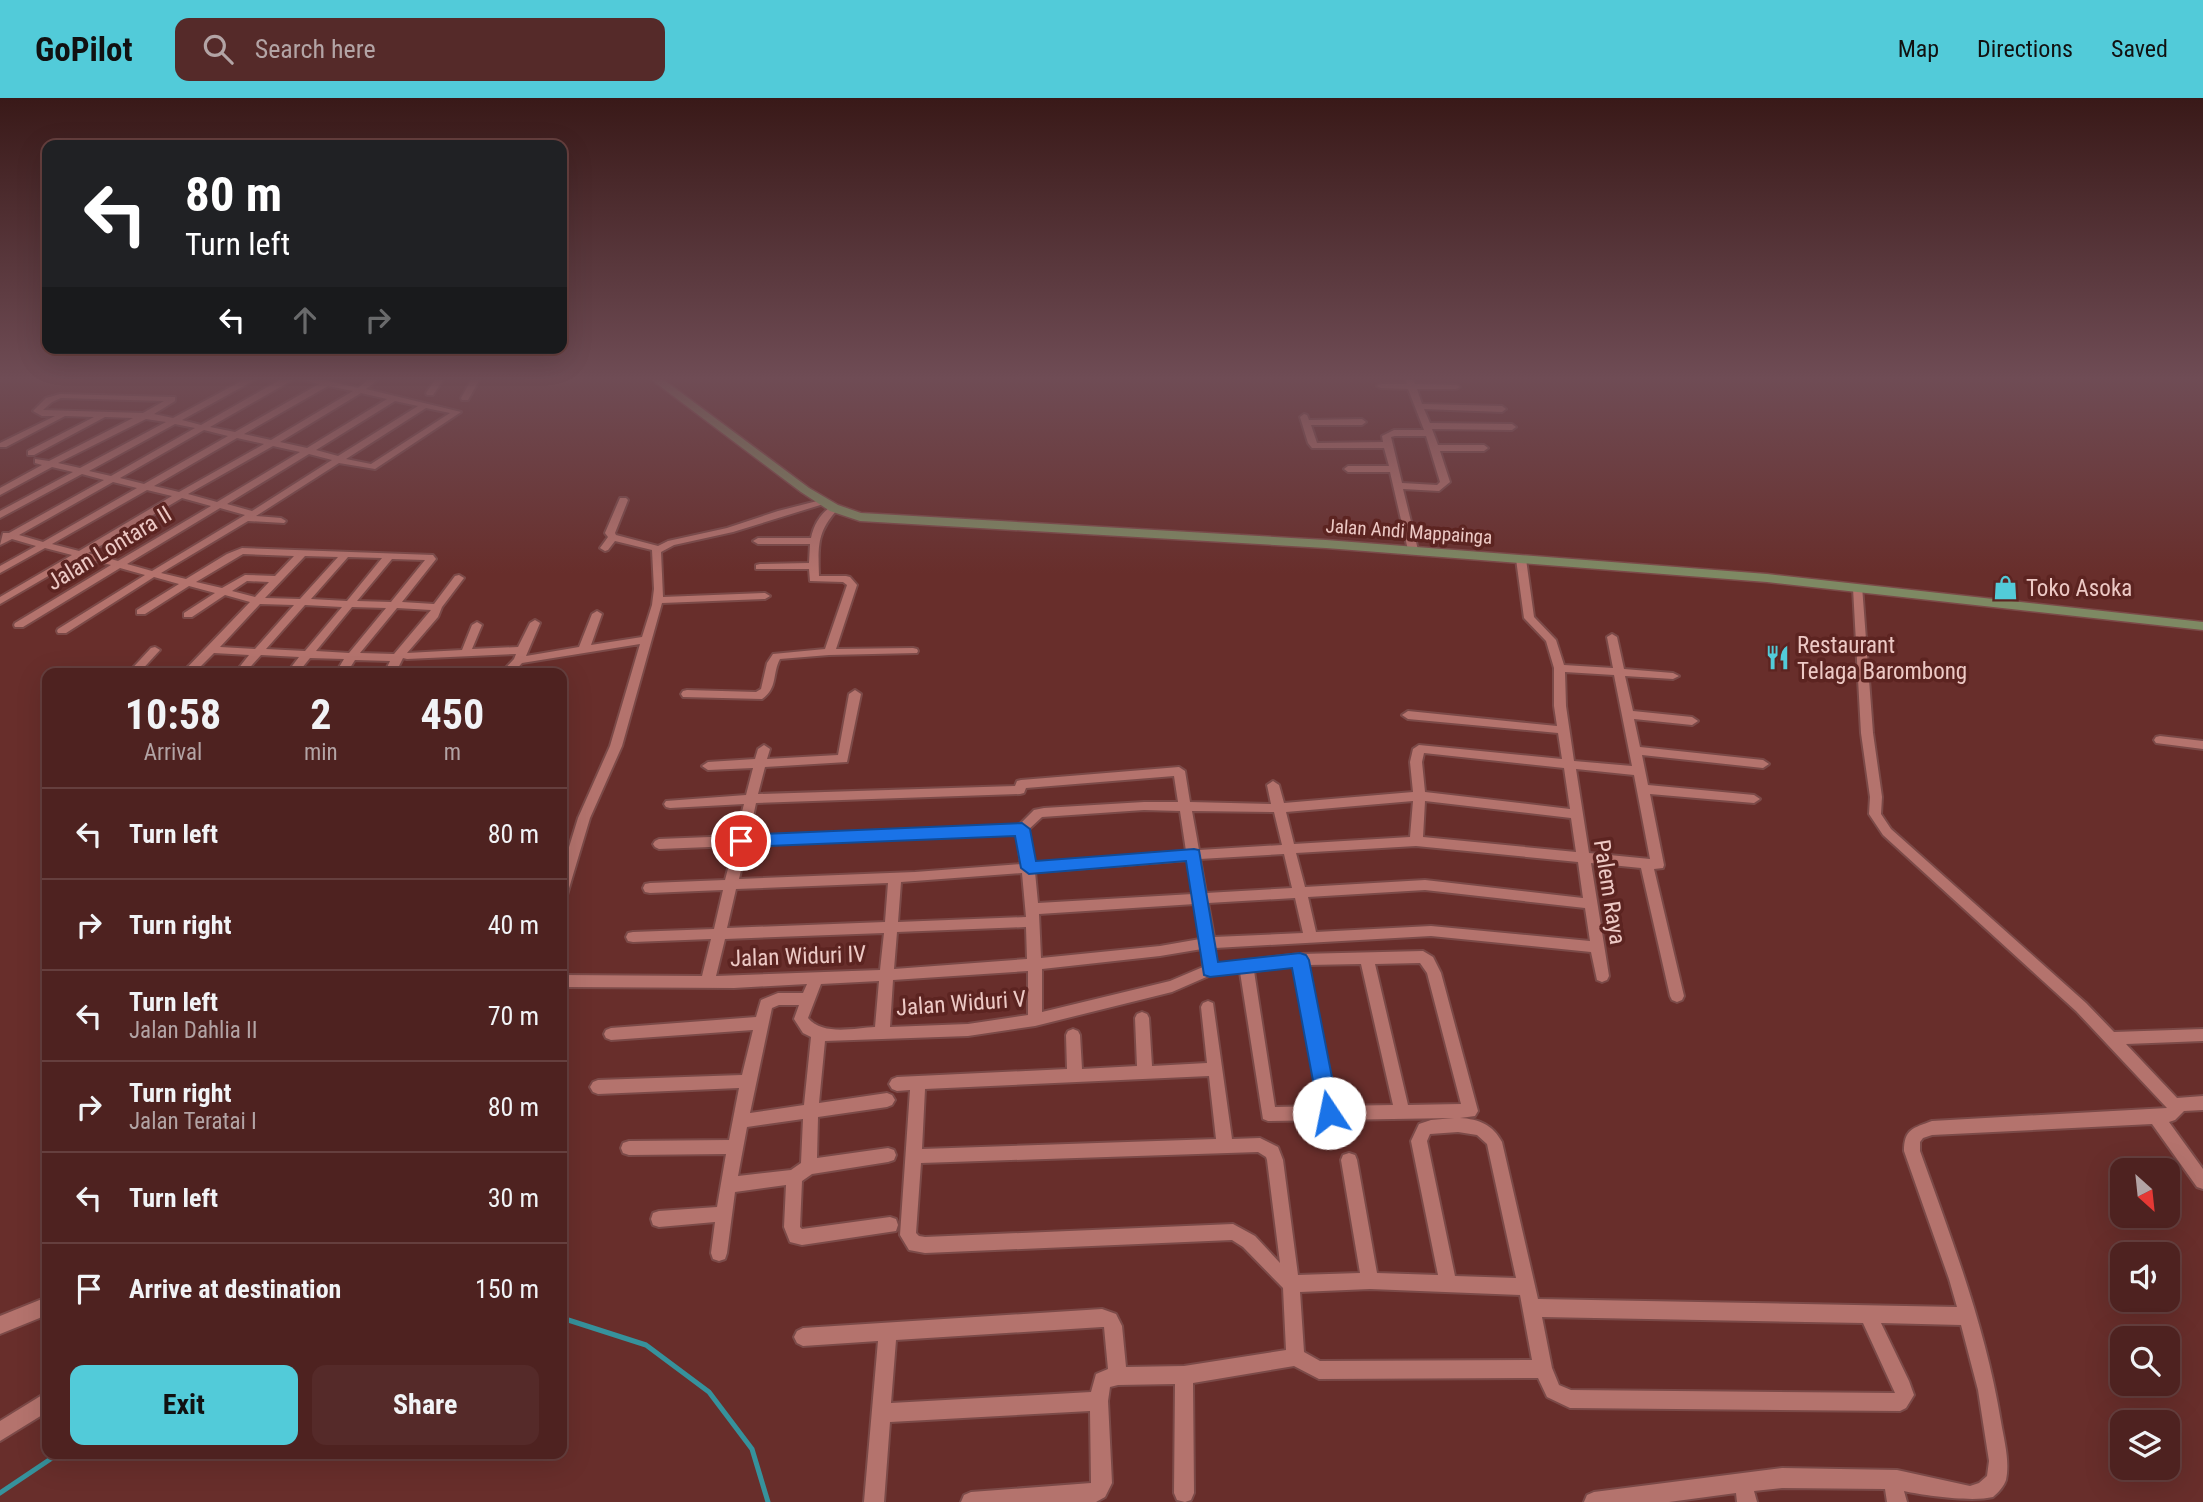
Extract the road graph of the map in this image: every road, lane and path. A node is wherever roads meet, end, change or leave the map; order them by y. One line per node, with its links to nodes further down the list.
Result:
1 (7, 443): 15 (street)
2 (59, 443): 21 (street)
3 (92, 443): 21 (street)
4 (136, 443): 24 (street)
5 (180, 443): 25 (street)
6 (223, 443): 26 (street)
7 (272, 443): 29 (street)
8 (275, 443): 19 (street)
9 (322, 443): 19 (street)
10 (366, 443): 20 (street)
11 (410, 443): 20 (street)
12 (744, 443): 32 (main road, Jalan Andi Mappainga)
13 (1314, 443): 16 (street)
14 (1433, 443): 17 (street)
15 (4, 444)
16 (1388, 445): 23 (street)
17 (1435, 448): 18 (street); 27 (street)
18 (1484, 448)
19 (308, 451): 20 (street); 31 (street, Jalan Lontara II)
20 (338, 460): 34 (street)
21 (51, 464): 24 (street); 28 (street)
22 (1348, 469): 23 (street)
23 (1393, 469): 27 (street)
24 (83, 471): 25 (street); 33 (street)
25 (114, 478): 26 (street); 36 (street)
26 (147, 485): 29 (street); 41 (street)
27 (1398, 486): 44 (street)
28 (0, 492)
29 (181, 495): 31 (street); 46 (street)
30 (624, 500): 37 (street)
31 (219, 504): 34 (street); 50 (street, Jalan Lontara II)
32 (830, 505): 39 (street); 43 (street); 44 (main road, Jalan Andi Mappainga)
33 (0, 515)
34 (249, 516): 35 (street); 54 (street)
35 (281, 521)
36 (5, 535): 40 (street); 41 (street)
37 (613, 537): 42 (street); 43 (street)
38 (758, 541): 39 (street)
39 (814, 541): 51 (street)
40 (0, 542)
41 (44, 545): 46 (street); 53 (street)
42 (605, 548)
43 (657, 549): 61 (street)
44 (1413, 550): 49 (main road, Jalan Andi Mappainga)
45 (303, 552): 47 (street); 56 (street); 57 (street)
46 (80, 554): 50 (street); 62 (street)
47 (346, 554): 48 (street); 64 (street)
48 (390, 555): 65 (street); 66 (street)
49 (1521, 559): 58 (main road, Jalan Andi Mappainga); 96 (street, Palem Raya)
50 (118, 564): 54 (street); 72 (street, Jalan Lontara II)
51 (813, 566): 52 (street); 83 (street)
52 (760, 567)
53 (0, 570)
54 (153, 575): 57 (street); 75 (street)
55 (459, 578): 67 (street)
56 (279, 579): 59 (street); 63 (street)
57 (187, 583): 59 (street); 68 (street)
58 (1858, 588): 74 (main road, Jalan Andi Mappainga); 167 (street)
59 (223, 592): 63 (street); 70 (street)
60 (765, 596): 61 (street)
61 (658, 600): 77 (street)
62 (0, 601)
63 (259, 601): 64 (street); 80 (street)
64 (305, 601): 65 (street); 84 (street)
65 (348, 603): 66 (street); 86 (street)
66 (394, 605): 67 (street); 87 (street)
67 (437, 607): 88 (street)
68 (141, 612)
69 (597, 614): 78 (street)
70 (188, 615)
71 (536, 623): 85 (street)
72 (19, 625)
73 (477, 625): 82 (street)
74 (2203, 626)
75 (62, 631)
76 (1612, 637): 97 (street)
77 (645, 640): 78 (street); 132 (street)
78 (584, 649): 85 (street)
79 (155, 650): 89 (street)
80 (211, 650): 84 (street); 90 (street)
81 (913, 651): 83 (street)
82 (466, 652): 85 (street); 88 (street)
83 (829, 652): 99 (street)
84 (257, 654): 86 (street); 91 (street)
85 (521, 655): 95 (street)
86 (304, 656): 87 (street); 92 (street)
87 (352, 656): 88 (street); 93 (street)
88 (402, 657): 94 (street)
89 (137, 668)
90 (192, 668)
91 (244, 668)
92 (295, 668)
93 (345, 668)
94 (394, 668)
95 (510, 668)
96 (1559, 668): 97 (street); 104 (street, Palem Raya)
97 (1619, 672): 98 (street); 101 (street)
98 (1674, 676)
99 (687, 694)
100 (855, 694): 109 (street)
101 (1627, 714): 103 (street); 108 (street)
102 (1408, 715): 104 (street)
103 (1692, 721)
104 (1564, 730): 112 (street, Palem Raya)
105 (2160, 740): 106 (street)
106 (2203, 745)
107 (764, 749): 109 (street)
108 (1635, 750): 110 (street); 113 (street)
109 (760, 764): 111 (street); 117 (street)
110 (1763, 764)
111 (708, 766)
112 (1570, 766): 113 (street); 116 (street); 122 (street, Palem Raya)
113 (1638, 771): 115 (street)
114 (1273, 785): 121 (street)
115 (1643, 789): 118 (street); 130 (street)
116 (1419, 796): 121 (street); 122 (street); 125 (street)
117 (751, 799): 119 (street); 120 (street); 124 (street)
118 (1754, 799)
119 (670, 804)
120 (1187, 807): 121 (street); 123 (street); 128 (street)
121 (1277, 808): 127 (street)
122 (1576, 814): 129 (street, Palem Raya)
123 (1022, 829): 124 (street); 131 (street)
124 (741, 841): 126 (street); 134 (street)
125 (1416, 841): 127 (street); 129 (street)
126 (659, 844)
127 (1289, 849): 128 (street); 136 (street)
128 (1194, 855): 131 (street); 137 (street)
129 (1585, 858): 130 (street); 138 (street, Palem Raya)
130 (1647, 866): 156 (street)
131 (1029, 868): 133 (street); 139 (street)
132 (567, 874)
133 (895, 878): 134 (street); 140 (street)
134 (731, 883): 135 (street); 141 (street)
135 (650, 888)
136 (1298, 892): 137 (street); 138 (street); 143 (street)
137 (1201, 900): 139 (street); 144 (street)
138 (1591, 904): 145 (street, Palem Raya)
139 (1031, 915): 140 (street); 148 (street)
140 (893, 926): 141 (street); 151 (street)
141 (720, 932): 142 (street); 155 (street)
142 (633, 937)
143 (1311, 937): 144 (street, Jalan Widuri IV); 145 (street, Jalan Widuri IV)
144 (1208, 943): 148 (street, Jalan Widuri IV); 150 (street)
145 (1597, 947): 152 (street, Palem Raya)
146 (1300, 960): 147 (street); 149 (street); 180 (street)
147 (1367, 960): 179 (street); 179 (street)
148 (1035, 964): 151 (street, Jalan Widuri IV); 160 (street)
149 (1245, 966): 150 (street); 180 (street)
150 (1210, 970): 160 (street, Jalan Widuri V)
151 (887, 975): 153 (street, Jalan Widuri IV); 162 (street)
152 (1602, 976)
153 (816, 978): 155 (street, Jalan Widuri IV); 157 (street)
154 (567, 981): 155 (street, Jalan Widuri IV)
155 (708, 982)
156 (1677, 996)
157 (807, 999): 161 (street); 164 (street)
158 (1208, 1007): 168 (street)
159 (1142, 1018): 169 (street)
160 (1035, 1020): 162 (street, Jalan Widuri V)
161 (760, 1024): 163 (street); 171 (street)
162 (883, 1031): 164 (street, Jalan Widuri V)
163 (611, 1034)
164 (818, 1035): 178 (street)
165 (1073, 1035): 170 (street)
166 (2203, 1035): 167 (street)
167 (2110, 1038): 177 (street)
168 (1216, 1069): 169 (street); 183 (street)
169 (1145, 1071): 170 (street)
170 (1075, 1074): 172 (street)
171 (748, 1081): 174 (street); 182 (street)
172 (918, 1083): 173 (street); 187 (street)
173 (897, 1084)
174 (598, 1087)
175 (887, 1100): 178 (street)
176 (2203, 1104): 177 (street)
177 (2174, 1105): 181 (street)
178 (811, 1110): 182 (street); 189 (street)
179 (1402, 1112): 180 (street)
180 (1329, 1113)
181 (2156, 1118): 191 (street); 204 (street)
182 (742, 1121): 184 (street)
183 (1225, 1145): 187 (street); 198 (street)
184 (736, 1147): 185 (street); 192 (street)
185 (629, 1148)
186 (888, 1155): 189 (street)
187 (913, 1156): 198 (street)
188 (1349, 1160): 197 (street)
189 (809, 1167): 190 (street)
190 (794, 1177): 192 (street); 195 (street)
191 (2203, 1182)
192 (728, 1185): 193 (street)
193 (722, 1214): 194 (street); 196 (street)
194 (659, 1219)
195 (890, 1225)
196 (719, 1253)
197 (1370, 1281): 198 (street); 199 (street)
198 (1290, 1284): 208 (street)
199 (1448, 1284): 200 (street); 200 (street)
200 (1527, 1287): 202 (street)
201 (42, 1308): 205 (street)
202 (1530, 1308): 203 (street); 209 (street)
203 (1867, 1313): 204 (street); 209 (street)
204 (1969, 1316): 216 (street)
205 (0, 1325)
206 (888, 1331): 207 (street); 211 (street); 214 (street)
207 (803, 1337)
208 (1295, 1357): 209 (street); 210 (street)
209 (1543, 1369)
210 (1184, 1375): 211 (street); 218 (street)
211 (1118, 1376): 212 (street)
212 (1099, 1401): 214 (street); 219 (street)
213 (42, 1404): 215 (street)
214 (881, 1413): 221 (street)
215 (0, 1433)
216 (1892, 1480): 217 (street); 225 (street)
217 (1743, 1483): 223 (street); 224 (street)
218 (1184, 1493)
219 (1092, 1498): 220 (street)
220 (1003, 1501): 222 (street)
221 (874, 1502)
222 (971, 1502)
223 (1594, 1502)
224 (1747, 1502)
225 (1897, 1502)

